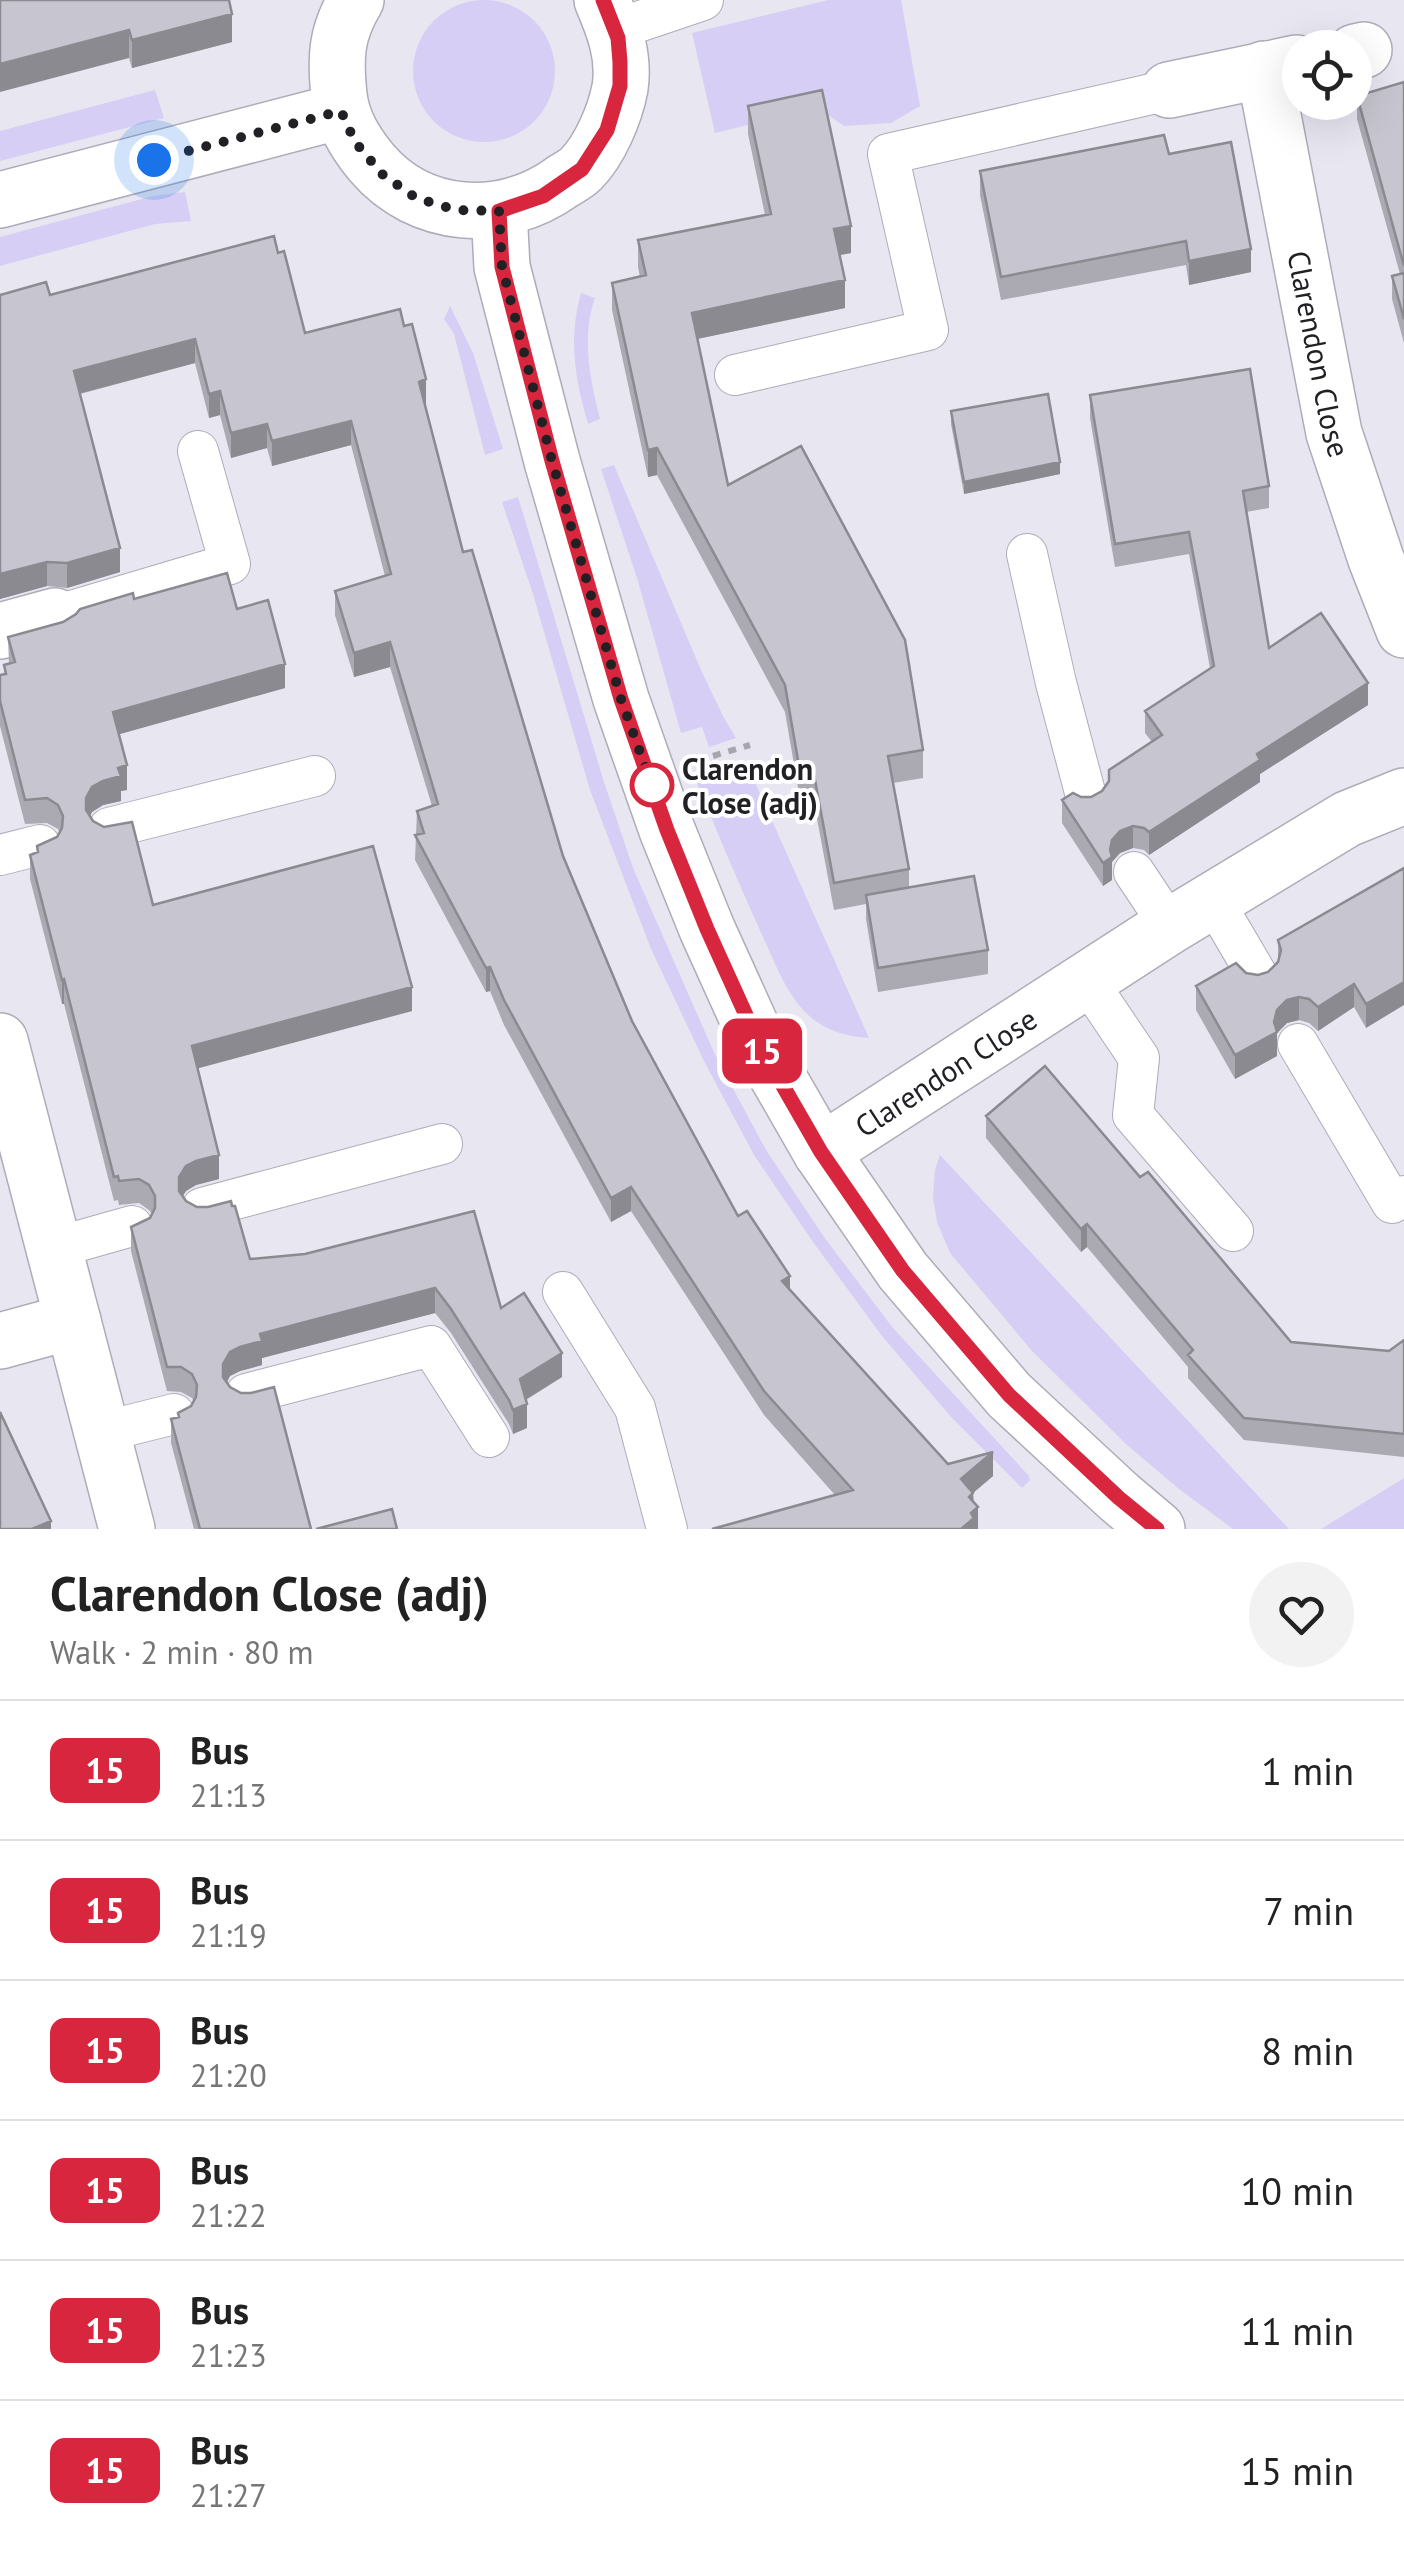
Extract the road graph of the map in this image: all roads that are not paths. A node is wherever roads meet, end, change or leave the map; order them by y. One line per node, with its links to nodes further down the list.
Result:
1 (356, 0): 6 (street)
2 (703, 0): 3 (lane)
3 (608, 15): 9 (street)
4 (1282, 66): 5 (street, Clarendon Close)
5 (1169, 90): 10 (lane)
6 (341, 111): 8 (street); 9 (street)
7 (1290, 120): 14 (street, Clarendon Close)
8 (0, 200)
9 (499, 211): 29 (street)
10 (735, 375)
11 (198, 452): 13 (lane)
12 (1027, 554): 17 (lane)
13 (55, 616): 15 (street)
14 (1404, 630)
15 (0, 631)
16 (315, 776): 19 (lane)
17 (1086, 796)
18 (1404, 796): 23 (street, Clarendon Close)
19 (108, 828)
20 (40, 845): 21 (lane)
21 (0, 855)
22 (1134, 872): 23 (lane)
23 (1192, 913): 24 (lane); 25 (street, Clarendon Close)
24 (1257, 975)
25 (1087, 981): 29 (street, Clarendon Close); 33 (lane)
26 (0, 1041): 34 (street)
27 (1298, 1044): 30 (lane)
28 (442, 1144): 31 (lane)
29 (821, 1152): 42 (street)
30 (1404, 1196)
31 (202, 1208)
32 (132, 1226): 34 (lane)
33 (1233, 1232)
34 (54, 1248): 36 (street)
35 (563, 1292): 44 (lane)
36 (73, 1320): 37 (street); 40 (street)
37 (0, 1341)
38 (246, 1394): 41 (lane)
39 (174, 1414): 40 (lane)
40 (102, 1432): 43 (street)
41 (490, 1437)
42 (1122, 1518)
43 (127, 1529)
44 (667, 1529)

